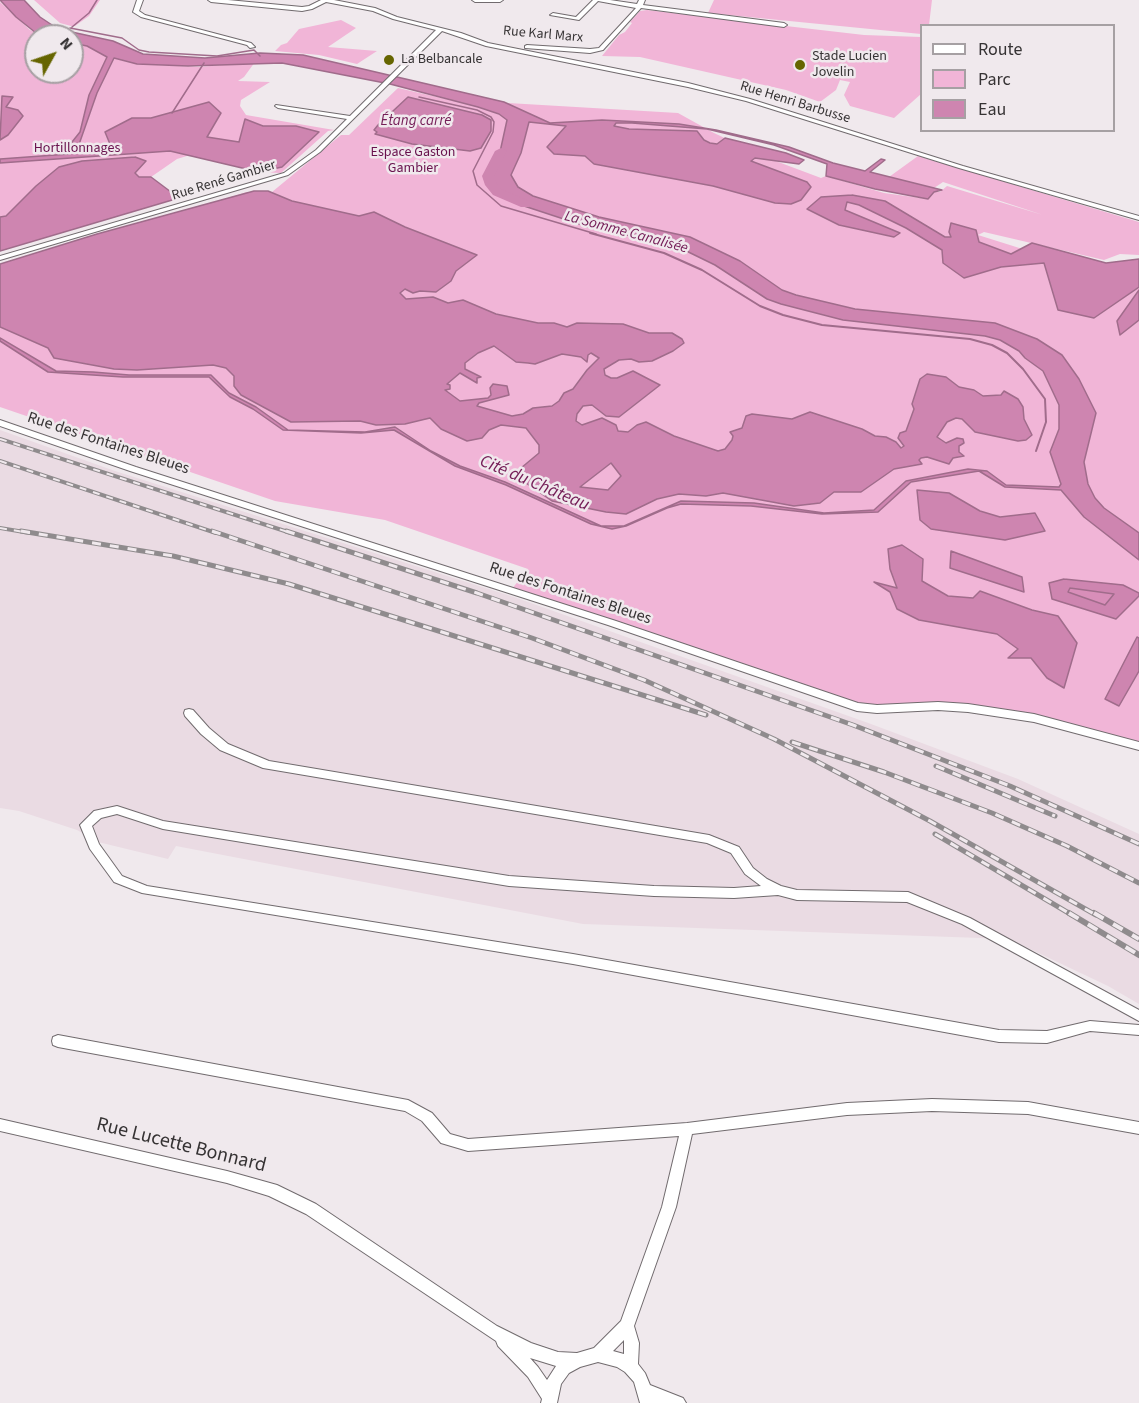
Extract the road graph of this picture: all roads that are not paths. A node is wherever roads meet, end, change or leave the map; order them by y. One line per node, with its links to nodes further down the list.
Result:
1 (140, 0): 14 (street)
2 (211, 0): 3 (street)
3 (325, 0): 9 (street)
4 (377, 0): 9 (street)
5 (475, 0): 6 (street)
6 (500, 0)
7 (598, 0): 8 (street); 10 (street)
8 (640, 3): 11 (street); 13 (street, Rue Karl Marx)
9 (375, 10): 12 (street)
10 (553, 15)
11 (784, 24)
12 (440, 30): 13 (street, Rue Henri Barbusse); 16 (street, Rue René Gambier)
13 (462, 35): 17 (street, Rue Henri Barbusse)
14 (252, 47)
15 (278, 106): 16 (street)
16 (353, 118): 18 (street, Rue René Gambier)
17 (1139, 218)
18 (0, 258)
19 (0, 423): 21 (street, Rue des Fontaines Bleues)
20 (189, 713): 22 (street)
21 (1139, 746)
22 (778, 890): 23 (street); 24 (street)
23 (1139, 1016)
24 (1139, 1030)
25 (58, 1041): 28 (street)
26 (0, 1125): 30 (street, Rue Lucette Bonnard)
27 (1139, 1128): 28 (street)
28 (687, 1129): 29 (street)
29 (627, 1326): 31 (street); 33 (street)
30 (492, 1330): 32 (street, Rue Lucette Bonnard); 35 (street, Rue Lucette Bonnard)
31 (598, 1355): 32 (street); 33 (street)
32 (578, 1360): 35 (street)
33 (630, 1367): 34 (street)
34 (647, 1397): 36 (street)
35 (549, 1400)
36 (678, 1403)

